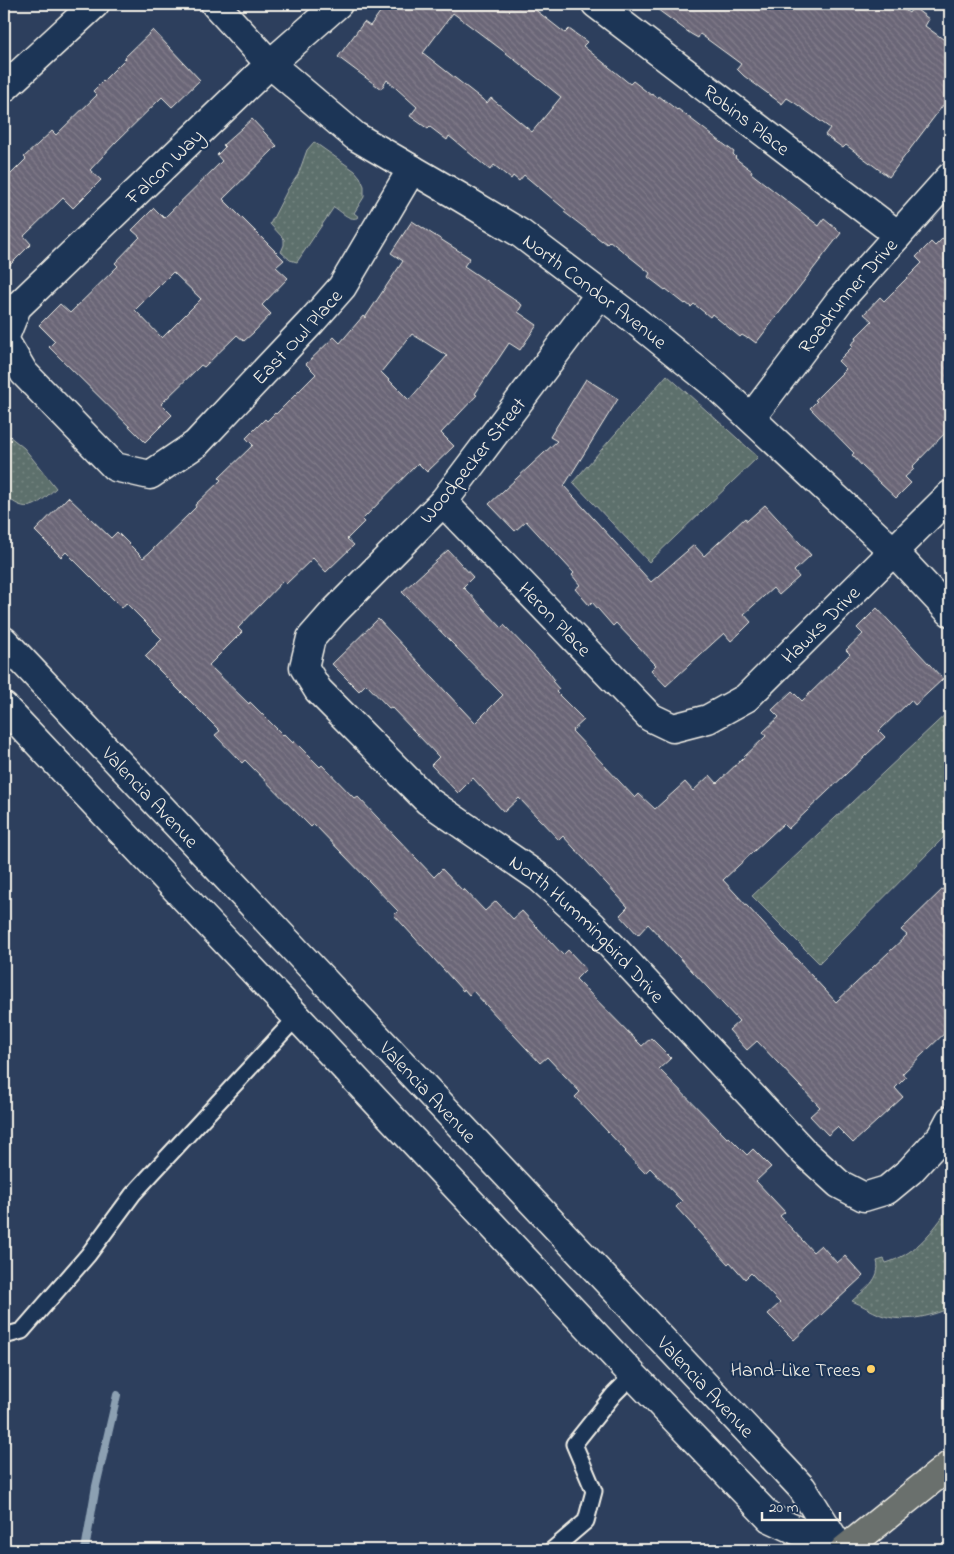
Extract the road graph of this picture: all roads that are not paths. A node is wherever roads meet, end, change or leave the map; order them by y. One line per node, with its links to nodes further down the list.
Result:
1 (96, 4): 6 (street)
2 (215, 4): 5 (street, North Condor Avenue)
3 (338, 4): 5 (street, Falcon Way)
4 (596, 4): 9 (street, Robins Place)
5 (270, 64): 7 (street, North Condor Avenue); 11 (street, Falcon Way)
6 (4, 88)
7 (412, 169): 10 (street, North Condor Avenue); 11 (street, East Owl Place)
8 (950, 177): 9 (street, Roadrunner Drive)
9 (898, 235): 12 (street, Roadrunner Drive)
10 (600, 294): 12 (street, North Condor Avenue); 14 (street, Woodpecker Street)
11 (4, 339)
12 (750, 418): 15 (street, North Condor Avenue)
13 (950, 495): 15 (street, Hawks Drive)
14 (443, 502): 18 (street, Woodpecker Street); 20 (street, Heron Place)
15 (894, 552): 16 (street, North Condor Avenue); 20 (street, Hawks Drive)
16 (950, 612)
17 (4, 641): 27 (street, Valencia Avenue)
18 (304, 667): 22 (street, North Hummingbird Drive)
19 (4, 707): 21 (street)
20 (673, 728)
21 (297, 1017): 23 (lane); 24 (street)
22 (950, 1120)
23 (4, 1336)
24 (633, 1376): 26 (lane); 27 (street)
25 (950, 1465): 27 (main road)
26 (552, 1550)
27 (841, 1550)

